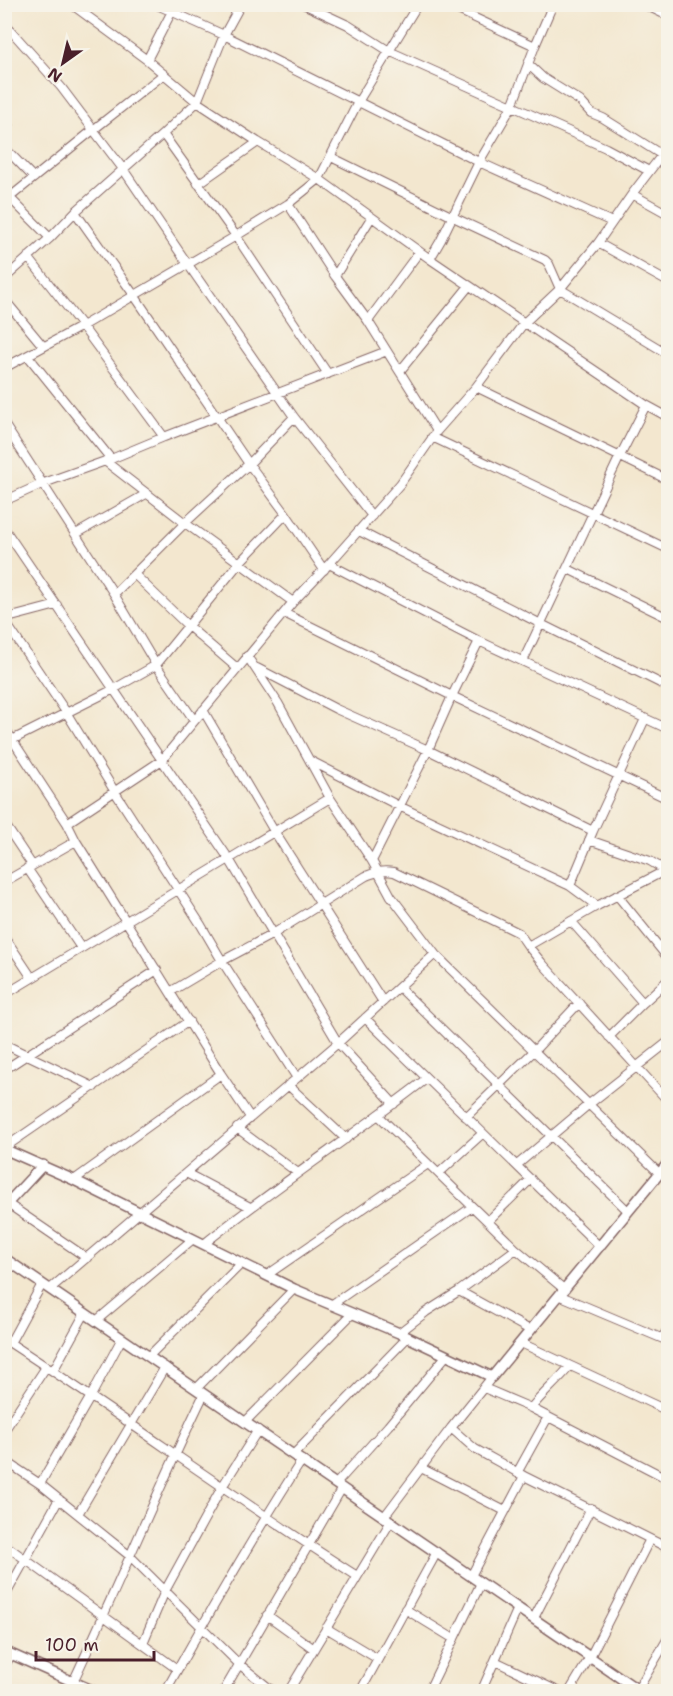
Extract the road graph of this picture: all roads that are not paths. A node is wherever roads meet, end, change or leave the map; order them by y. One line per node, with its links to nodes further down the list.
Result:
1 (71, 4): 15 (street)
2 (155, 4): 9 (street)
3 (241, 4): 12 (street)
4 (303, 4): 14 (street)
5 (418, 4): 14 (street)
6 (445, 4): 13 (street)
7 (553, 4): 13 (street)
8 (643, 4): 10 (street)
9 (171, 13): 12 (street); 15 (street)
10 (669, 16)
11 (4, 23): 22 (street)
12 (224, 35): 18 (street); 19 (street)
13 (535, 46): 16 (street)
14 (389, 51): 19 (street); 20 (street)
15 (147, 60): 17 (street)
16 (528, 64): 20 (street); 28 (street)
17 (164, 74): 18 (street); 22 (street)
18 (197, 102): 24 (street); 25 (street)
19 (358, 102): 29 (street); 30 (street)
20 (512, 105): 30 (street); 32 (street)
21 (4, 118): 23 (street)
22 (93, 130): 31 (street); 33 (street)
23 (4, 131)
24 (163, 134): 31 (street); 35 (street)
25 (258, 142): 34 (street); 35 (street)
26 (4, 147): 33 (street)
27 (669, 147): 28 (street)
28 (662, 155): 32 (street)
29 (331, 157): 34 (street); 41 (street)
30 (480, 162): 41 (street); 43 (street)
31 (123, 169): 39 (street); 50 (street)
32 (649, 171): 36 (street)
33 (34, 177): 37 (street)
34 (319, 179): 38 (street); 42 (street)
35 (198, 184): 44 (street)
36 (632, 194): 40 (street); 43 (street)
37 (7, 200): 45 (street)
38 (288, 204): 44 (street); 51 (street)
39 (75, 212): 45 (street); 56 (street)
40 (669, 214)
41 (453, 217): 49 (street); 55 (street)
42 (371, 218): 47 (street); 51 (street)
43 (612, 222): 46 (street)
44 (236, 236): 50 (street); 67 (street)
45 (50, 238): 48 (street)
46 (598, 243): 53 (street); 55 (street)
47 (419, 252): 49 (street); 58 (street)
48 (28, 257): 52 (street); 60 (street)
49 (430, 260): 54 (street)
50 (187, 263): 56 (street); 69 (street)
51 (335, 276): 58 (street)
52 (4, 279)
53 (669, 282)
54 (469, 286): 59 (street); 66 (street)
55 (560, 289): 59 (street); 63 (street)
56 (134, 295): 60 (street); 71 (street)
57 (4, 299): 61 (street)
58 (368, 321): 62 (street)
59 (524, 323): 68 (street); 70 (street)
60 (81, 326): 61 (street); 76 (street)
61 (43, 346): 64 (street)
62 (387, 351): 66 (street); 67 (street)
63 (669, 354)
64 (28, 356): 65 (street); 78 (street)
65 (4, 368)
66 (400, 371): 75 (street)
67 (328, 374): 69 (street)
68 (476, 387): 75 (street); 77 (street)
69 (278, 393): 71 (street); 72 (street)
70 (646, 405): 73 (street); 77 (street)
71 (217, 416): 76 (street); 79 (street)
72 (294, 417): 79 (street); 86 (street)
73 (669, 417)
74 (4, 423): 81 (street)
75 (435, 434): 84 (street); 86 (street)
76 (164, 437): 78 (street)
77 (619, 458): 80 (street); 84 (street)
78 (108, 460): 81 (street); 82 (street)
79 (249, 464): 85 (street); 87 (street)
80 (667, 477)
81 (44, 483): 83 (street); 90 (street)
82 (146, 494): 87 (street); 90 (street)
83 (4, 501)
84 (594, 513): 91 (street); 94 (street)
85 (286, 514): 92 (street); 93 (street)
86 (372, 516): 89 (street)
87 (185, 523): 92 (street); 95 (street)
88 (4, 528): 98 (street)
89 (359, 531): 93 (street); 102 (street)
90 (76, 534): 96 (street)
91 (669, 549)
92 (240, 562): 97 (street); 103 (street)
93 (327, 567): 97 (street); 104 (street)
94 (568, 569): 100 (street); 102 (street)
95 (134, 574): 96 (street); 103 (street)
96 (114, 594): 107 (street)
97 (293, 602): 99 (street)
98 (57, 605): 101 (street); 111 (street)
99 (284, 613): 105 (street); 112 (street)
100 (669, 618)
101 (4, 620): 114 (street)
102 (541, 624): 106 (street); 110 (street)
103 (188, 626): 107 (street); 109 (street)
104 (479, 641): 106 (street); 112 (street)
105 (247, 656): 108 (street); 109 (street)
106 (523, 661): 115 (street)
107 (156, 665): 111 (street); 116 (street)
108 (255, 667): 121 (street); 123 (street)
109 (237, 668): 113 (street)
110 (669, 687)
111 (112, 690): 114 (street); 122 (street)
112 (452, 696): 121 (street); 124 (street)
113 (203, 710): 116 (street); 131 (street)
114 (66, 712): 119 (street); 125 (street)
115 (645, 719): 118 (street); 124 (street)
116 (194, 720): 122 (street)
117 (4, 727): 119 (street)
118 (669, 729)
119 (13, 739): 120 (street); 130 (street)
120 (4, 744)
121 (428, 750): 128 (street); 132 (street)
122 (162, 760): 125 (street); 135 (street)
123 (311, 761): 126 (street); 128 (street)
124 (619, 775): 127 (street); 132 (street)
125 (115, 792): 130 (street); 142 (street)
126 (330, 798): 131 (street); 136 (street)
127 (669, 799)
128 (399, 806): 136 (street); 141 (street)
129 (4, 823): 137 (street)
130 (66, 823): 134 (street)
131 (274, 831): 135 (street); 144 (street)
132 (593, 831): 133 (street)
133 (589, 840): 138 (street); 141 (street)
134 (76, 841): 137 (street); 146 (street)
135 (229, 859): 142 (street); 148 (street)
136 (372, 861): 139 (street)
137 (29, 867): 140 (street); 151 (street)
138 (667, 871): 143 (street)
139 (377, 872): 144 (street); 150 (street); 152 (street)
140 (4, 882)
141 (570, 886): 145 (street)
142 (178, 889): 146 (street); 154 (street)
143 (617, 895): 145 (street); 153 (street)
144 (321, 904): 148 (street); 161 (street)
145 (597, 906): 147 (street)
146 (126, 920): 151 (street); 155 (street)
147 (571, 921): 150 (street); 163 (street)
148 (273, 934): 154 (street); 168 (street)
149 (4, 936): 156 (street)
150 (528, 946): 162 (street)
151 (81, 948): 156 (street)
152 (435, 954): 158 (street); 170 (street)
153 (669, 958)
154 (222, 961): 159 (street); 175 (street)
155 (157, 970): 159 (street); 171 (street)
156 (32, 978): 160 (street)
157 (669, 980): 163 (street)
158 (399, 987): 161 (street); 178 (street)
159 (170, 992): 165 (street)
160 (4, 995)
161 (383, 1002): 164 (street)
162 (579, 1003): 166 (street); 170 (street)
163 (643, 1003): 166 (street)
164 (365, 1018): 168 (street); 176 (street)
165 (189, 1021): 174 (street); 179 (street)
166 (609, 1037): 172 (street)
167 (669, 1042): 172 (street)
168 (338, 1043): 175 (street); 181 (street)
169 (4, 1044): 171 (street)
170 (534, 1051): 178 (street); 182 (street)
171 (26, 1055): 173 (street); 179 (street)
172 (637, 1068): 180 (street); 182 (street)
173 (4, 1070)
174 (221, 1074): 184 (street); 200 (street)
175 (297, 1078): 177 (street)
176 (426, 1079): 181 (street); 185 (street)
177 (288, 1085): 184 (street); 189 (street)
178 (499, 1085): 185 (street); 188 (street)
179 (94, 1088): 190 (street)
180 (669, 1101)
181 (394, 1104): 183 (street)
182 (588, 1105): 188 (street); 198 (street)
183 (378, 1116): 189 (street); 192 (street)
184 (250, 1117): 186 (street)
185 (466, 1117): 187 (street)
186 (237, 1128): 195 (street); 196 (street)
187 (483, 1133): 194 (street); 197 (street)
188 (551, 1136): 194 (street); 204 (street)
189 (346, 1139): 196 (street)
190 (4, 1148): 193 (street)
191 (669, 1163): 198 (street)
192 (428, 1164): 197 (street); 214 (street)
193 (43, 1165): 200 (street); 201 (street)
194 (517, 1166): 199 (street)
195 (186, 1173): 202 (street); 205 (street)
196 (298, 1173): 202 (street)
197 (439, 1173): 203 (street)
198 (660, 1174): 204 (street)
199 (531, 1179): 206 (street); 209 (street)
200 (74, 1180): 205 (street)
201 (6, 1205): 211 (street)
202 (250, 1207): 208 (street)
203 (472, 1207): 206 (street); 219 (street)
204 (628, 1211): 209 (street)
205 (141, 1212): 207 (street); 211 (street)
206 (488, 1221): 210 (street)
207 (193, 1239): 208 (street); 222 (street)
208 (204, 1244): 213 (street)
209 (600, 1247): 218 (street)
210 (516, 1249): 217 (street); 218 (street)
211 (87, 1258): 215 (street)
212 (5, 1259): 215 (street)
213 (243, 1263): 214 (street); 231 (street)
214 (267, 1275): 216 (street)
215 (46, 1286): 220 (street); 229 (street)
216 (294, 1289): 219 (street); 238 (street)
217 (459, 1292): 224 (street); 225 (street)
218 (563, 1293): 224 (street); 228 (street)
219 (331, 1305): 221 (street)
220 (85, 1313): 222 (street); 235 (street)
221 (352, 1314): 225 (street); 243 (street)
222 (96, 1321): 227 (street)
223 (669, 1329): 228 (street)
224 (530, 1330): 230 (street)
225 (399, 1333): 226 (street)
226 (408, 1337): 232 (street); 249 (street)
227 (122, 1338): 231 (street); 239 (street)
228 (665, 1340)
229 (6, 1341): 235 (street)
230 (520, 1342): 233 (street); 236 (street)
231 (149, 1356): 234 (street)
232 (446, 1356): 236 (street); 256 (street)
233 (570, 1366): 240 (street); 241 (street)
234 (165, 1367): 238 (street); 244 (street)
235 (50, 1369): 239 (street); 247 (street)
236 (492, 1377): 237 (street)
237 (484, 1388): 240 (street); 245 (street)
238 (200, 1391): 243 (street); 248 (street)
239 (91, 1396): 244 (street); 255 (street)
240 (531, 1408): 242 (street)
241 (669, 1411)
242 (548, 1417): 253 (street); 254 (street)
243 (245, 1422): 246 (street)
244 (130, 1424): 248 (street); 261 (street)
245 (451, 1428): 252 (street); 253 (street)
246 (258, 1430): 249 (street); 257 (street)
247 (4, 1431)
248 (175, 1455): 257 (street); 269 (street)
249 (298, 1458): 256 (street); 262 (street)
250 (4, 1460): 255 (street)
251 (669, 1466): 254 (street)
252 (421, 1468): 260 (street); 263 (street)
253 (521, 1474): 259 (street); 260 (street)
254 (666, 1478)
255 (40, 1484): 258 (street)
256 (339, 1486): 263 (street); 266 (street)
257 (222, 1487): 262 (street); 274 (street)
258 (58, 1499): 261 (street); 270 (street)
259 (591, 1508): 264 (street); 280 (street)
260 (505, 1511): 271 (street)
261 (78, 1514): 269 (street)
262 (266, 1517): 266 (street); 281 (street)
263 (388, 1519): 268 (street); 272 (street)
264 (650, 1539): 267 (street); 288 (street)
265 (4, 1544): 270 (street)
266 (308, 1545): 272 (street); 279 (street)
267 (669, 1548)
268 (437, 1552): 271 (street); 277 (street)
269 (130, 1556): 274 (street); 278 (street)
270 (25, 1559): 275 (street); 278 (street)
271 (471, 1575): 273 (street)
272 (357, 1576): 282 (street)
273 (481, 1583): 276 (street); 284 (street)
274 (165, 1591): 281 (street); 285 (street)
275 (4, 1598)
276 (519, 1608): 280 (street); 290 (street)
277 (405, 1609): 284 (street); 289 (street)
278 (104, 1615): 285 (street); 294 (street)
279 (267, 1615): 286 (street); 291 (street)
280 (534, 1618): 288 (street)
281 (201, 1626): 291 (street); 293 (street)
282 (326, 1628): 286 (street); 289 (street)
283 (669, 1638): 296 (street)
284 (454, 1639): 303 (street)
285 (142, 1642): 293 (street)
286 (314, 1649): 301 (street)
287 (8, 1653): 292 (street); 294 (street)
288 (590, 1657): 296 (street); 306 (street)
289 (378, 1659): 302 (street)
290 (495, 1661): 304 (street); 305 (street)
291 (239, 1664): 299 (street); 300 (street)
292 (4, 1667)
293 (177, 1669): 298 (street)
294 (73, 1682): 295 (street)
295 (82, 1689): 297 (street)
296 (639, 1690)
297 (96, 1692)
298 (165, 1692)
299 (223, 1692)
300 (274, 1692)
301 (288, 1692)
302 (360, 1692)
303 (428, 1692)
304 (481, 1692)
305 (560, 1692)
306 (569, 1692)

